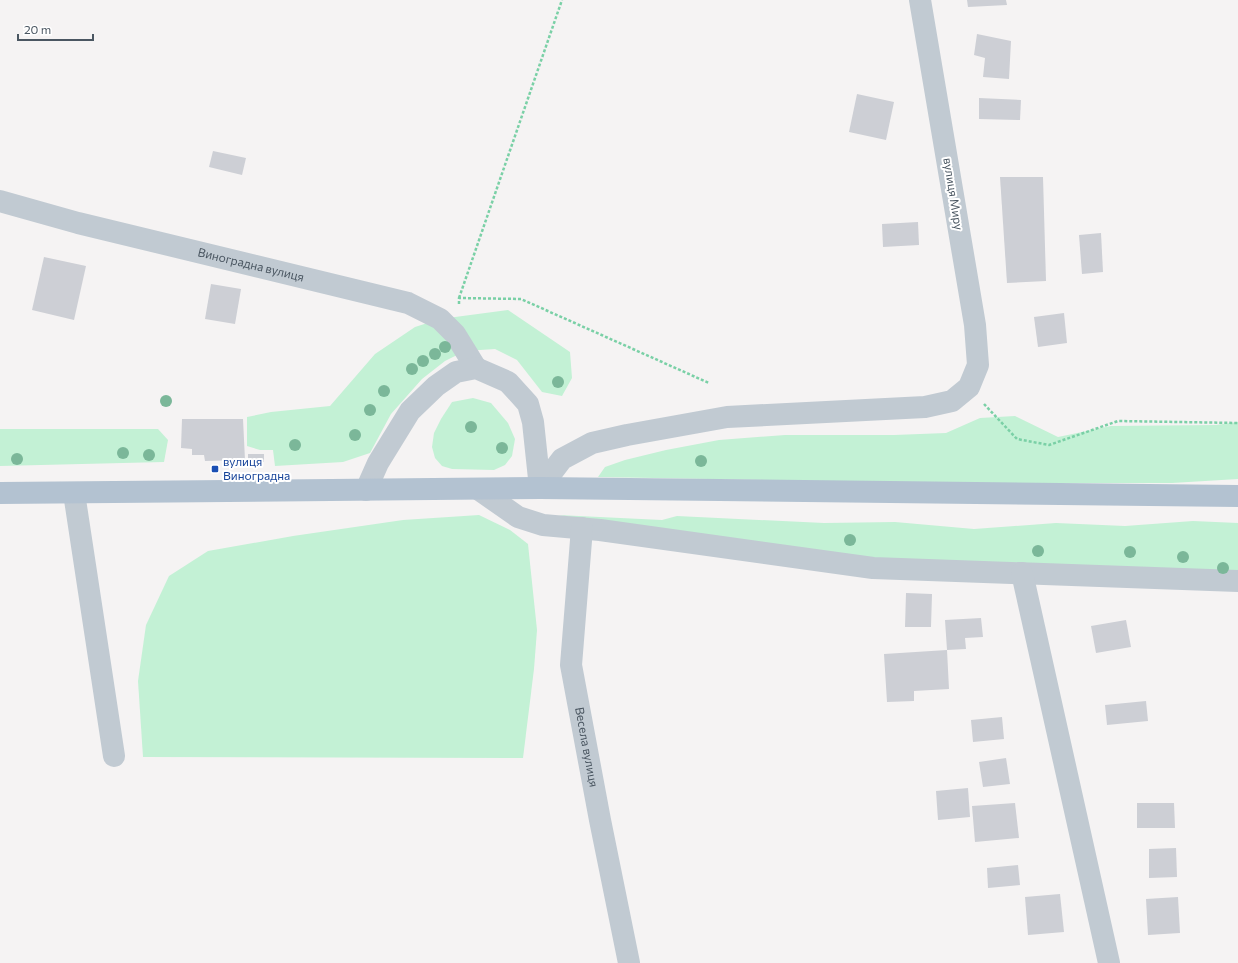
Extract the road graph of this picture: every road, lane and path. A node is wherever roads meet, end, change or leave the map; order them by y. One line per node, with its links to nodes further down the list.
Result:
1 (562, 0): 4 (path)
2 (920, 0): 8 (street, вулиця Миру)
3 (0, 201): 5 (street, Виноградна вулиця)
4 (459, 298): 5 (path); 7 (path)
5 (457, 338): 6 (street, Виноградна вулиця)
6 (476, 368): 10 (street); 12 (street)
7 (709, 383)
8 (969, 387): 9 (path); 10 (street)
9 (1238, 423)
10 (540, 488): 11 (main road); 15 (main road)
11 (478, 489): 12 (main road); 16 (street)
12 (366, 490): 14 (main road)
13 (0, 493): 14 (main road)
14 (74, 493): 19 (street)
15 (1238, 496)
16 (582, 528): 17 (street); 20 (street, Весела вулиця)
17 (1022, 573): 18 (street); 21 (street)
18 (1238, 581)
19 (114, 756)
20 (629, 963)
21 (1109, 963)

